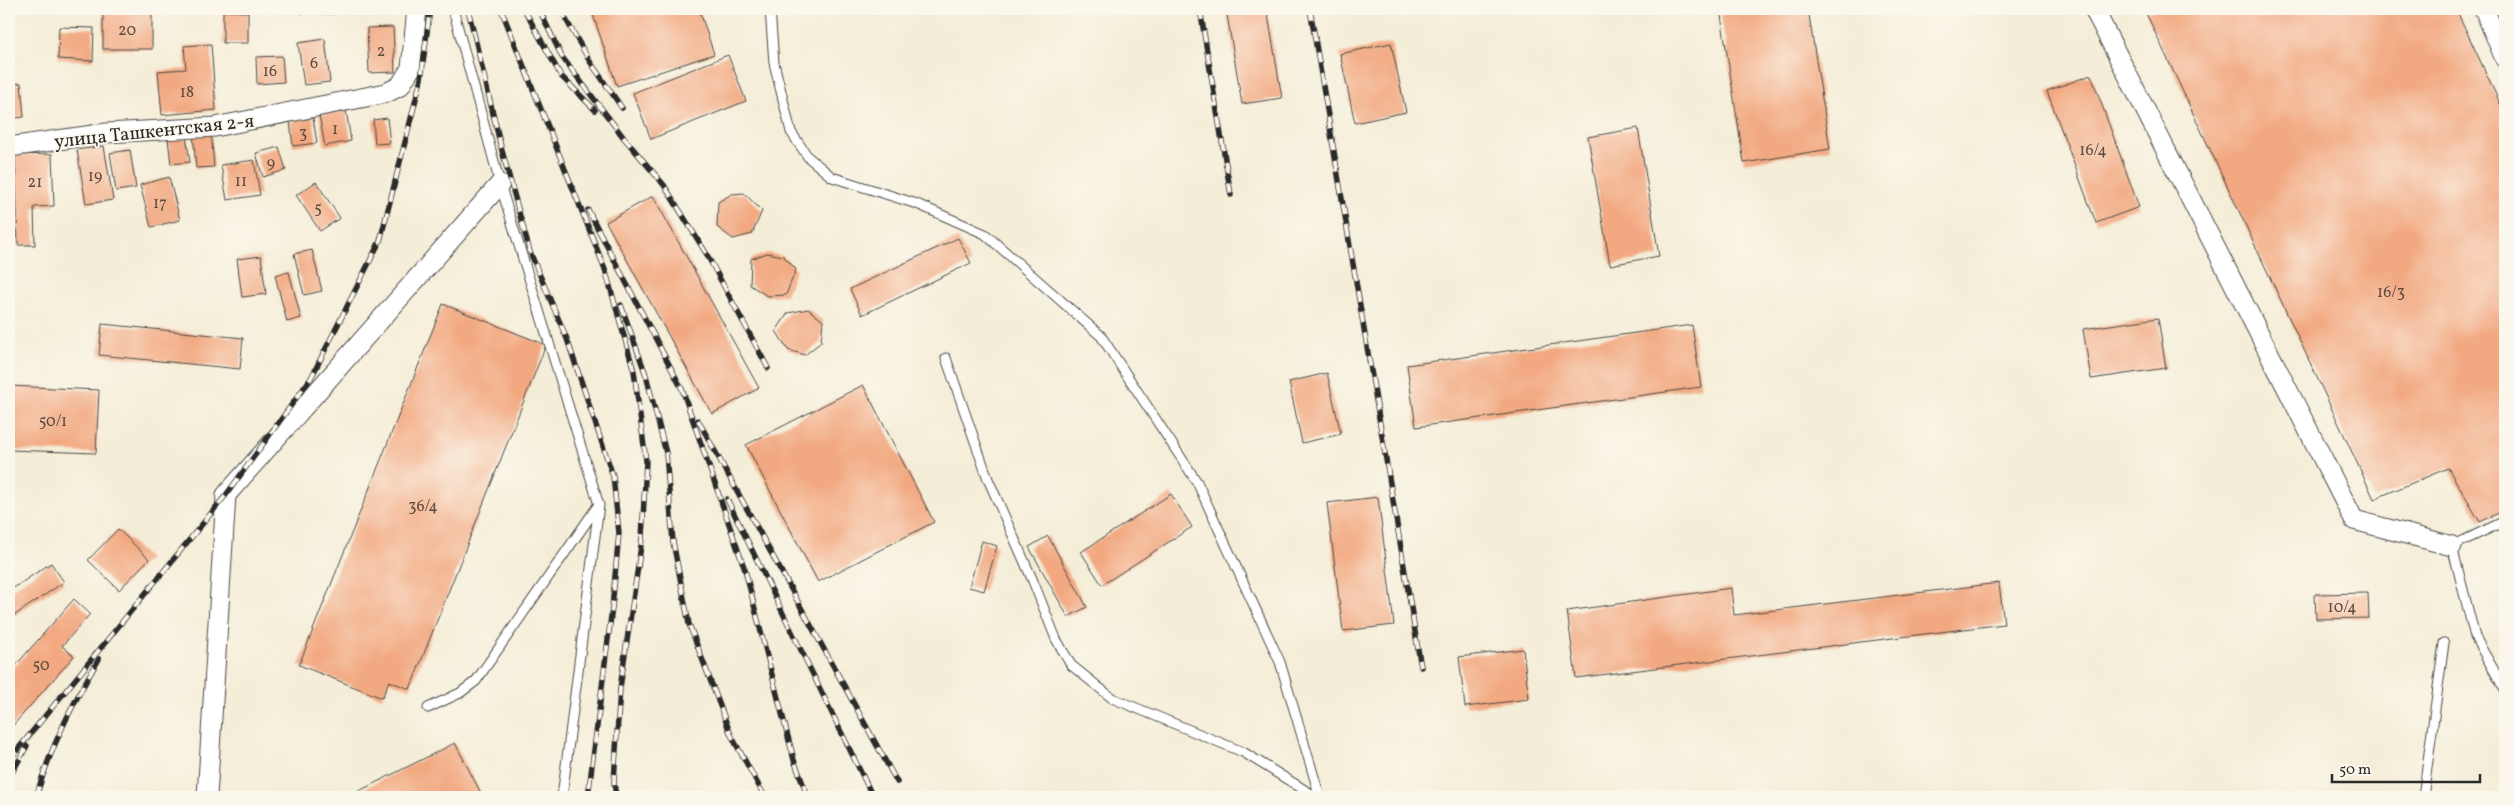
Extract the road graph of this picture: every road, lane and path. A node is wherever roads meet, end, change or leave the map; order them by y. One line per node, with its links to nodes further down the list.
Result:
1 (417, 9): 7 (street, улица Ташкентская 2-я)
2 (453, 9): 8 (lane)
3 (770, 9): 19 (lane)
4 (2094, 9): 12 (street)
5 (2484, 9): 6 (street)
6 (2505, 59)
7 (9, 147)
8 (500, 184): 10 (lane); 16 (street)
9 (946, 358): 18 (lane)
10 (598, 505): 15 (lane); 17 (lane)
11 (2505, 521): 12 (lane)
12 (2452, 546): 14 (lane)
13 (2444, 643): 20 (lane)
14 (2505, 690)
15 (428, 708)
16 (207, 797)
17 (562, 797)
18 (1316, 797)
19 (1320, 797)
20 (2423, 797)

